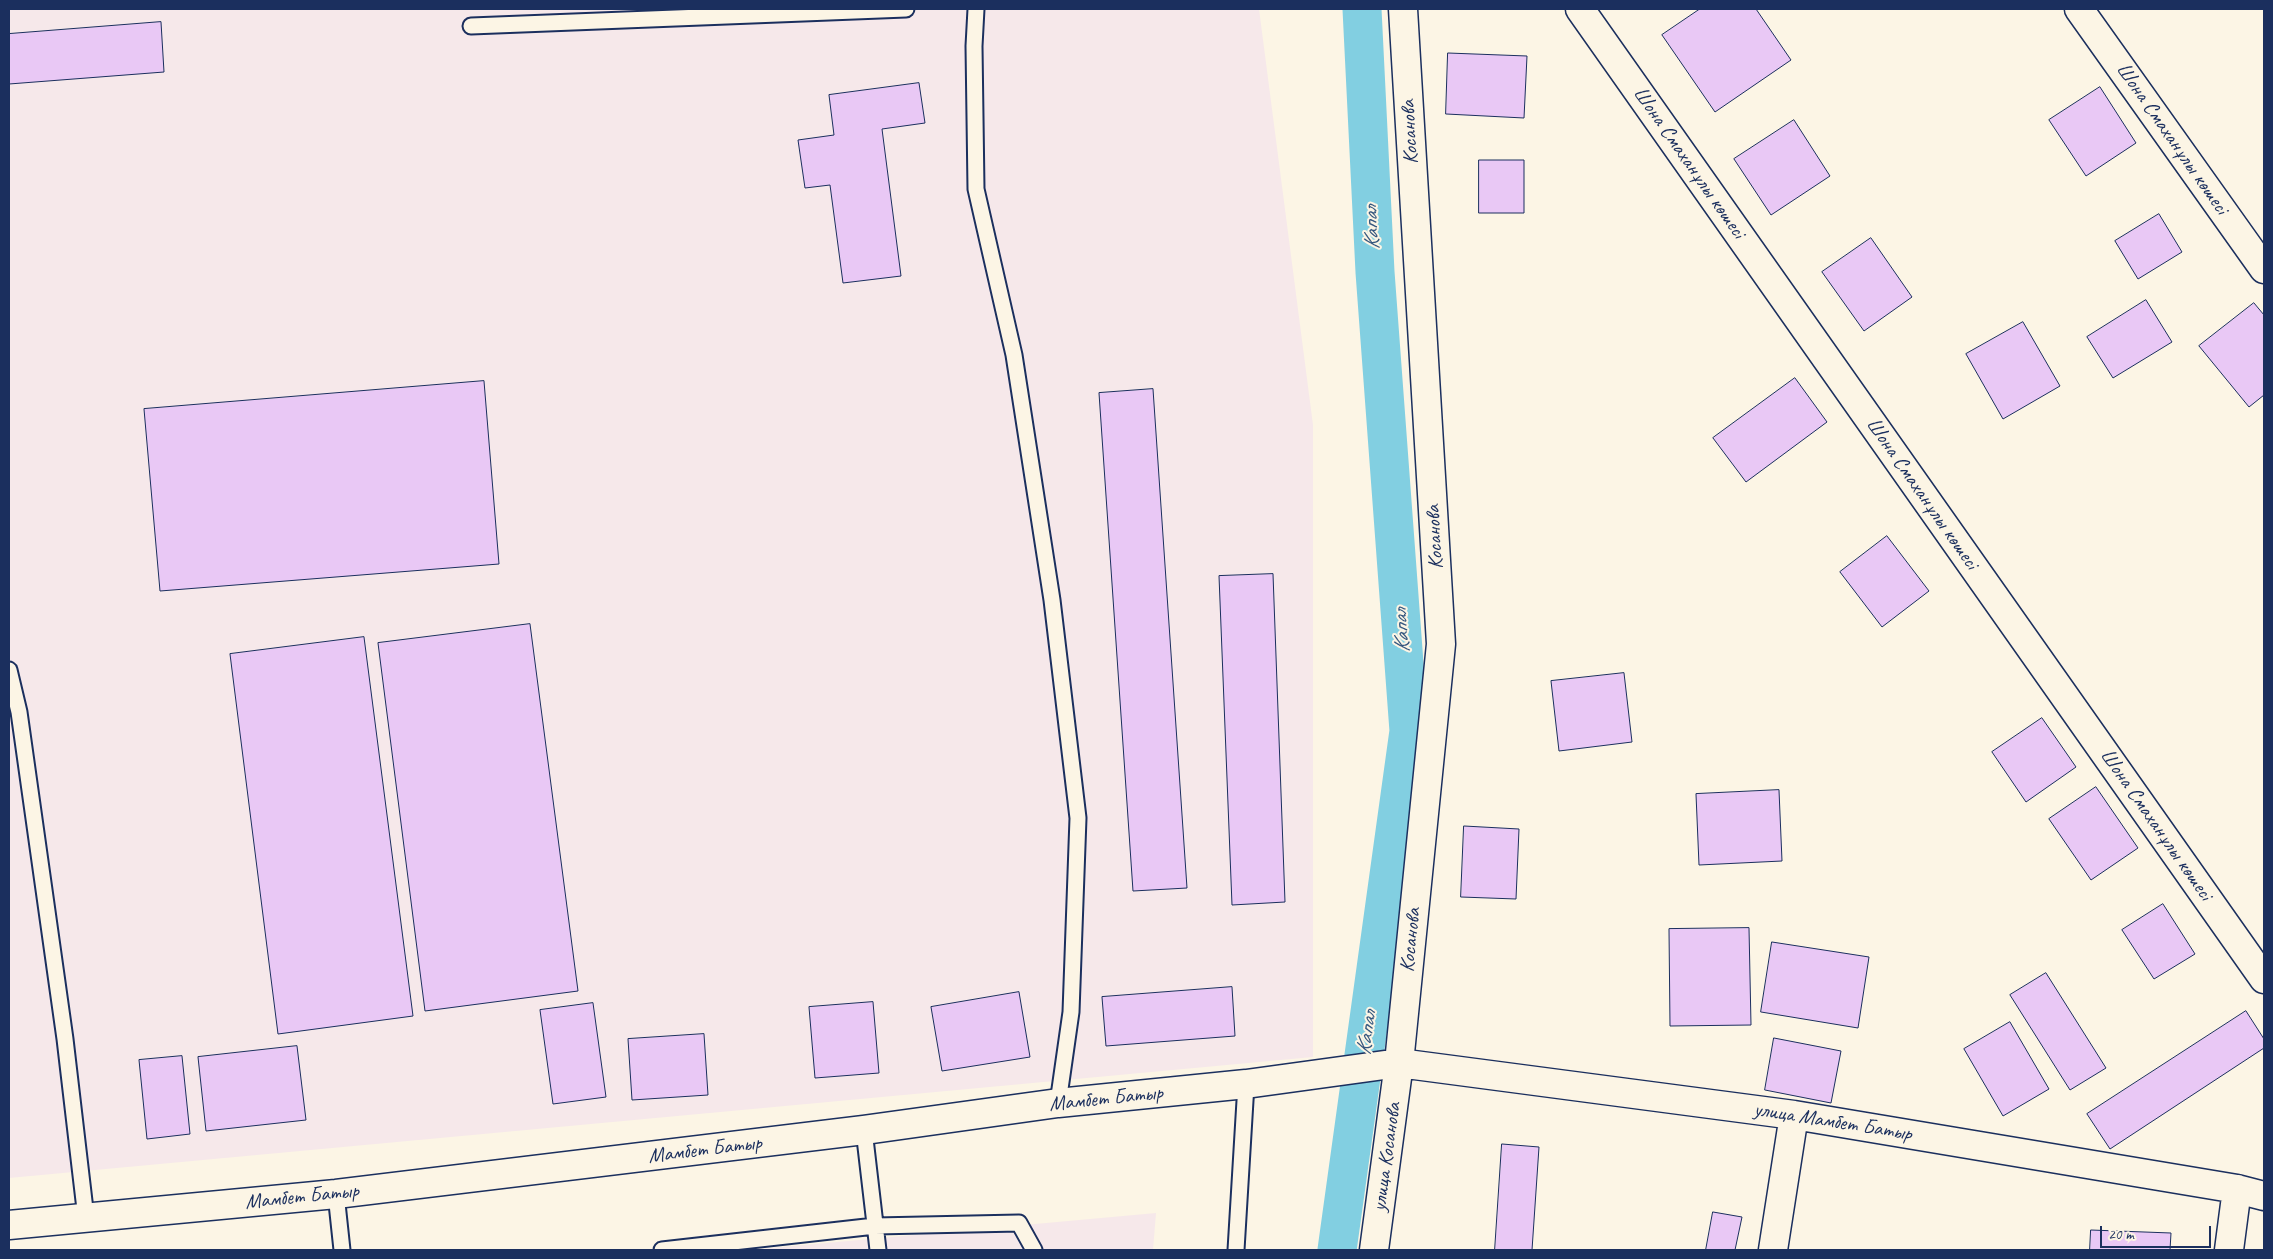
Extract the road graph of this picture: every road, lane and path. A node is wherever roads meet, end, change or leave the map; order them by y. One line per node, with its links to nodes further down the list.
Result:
1 (906, 9): 6 (lane)
2 (976, 9): 12 (lane)
3 (1403, 9): 10 (street, Косанова)
4 (1580, 9): 9 (street, Шона Смаханұлы көшесі)
5 (2079, 9): 7 (street, Шона Смаханұлы көшесі)
6 (472, 26)
7 (2264, 269)
8 (9, 670): 18 (lane)
9 (2264, 979)
10 (1399, 1063): 11 (street, Мамбет Батыр); 13 (street, улица Мамбет Батыр); 26 (street, улица Косанова)
11 (1246, 1084): 12 (street, Мамбет Батыр); 25 (lane)
12 (1058, 1103): 14 (street, Мамбет Батыр)
13 (1794, 1115): 15 (street, улица Мамбет Батыр); 27 (street)
14 (864, 1130): 16 (street, Мамбет Батыр); 20 (lane)
15 (2237, 1189): 17 (street, улица Мамбет Батыр); 28 (street)
16 (336, 1194): 18 (street, Мамбет Батыр); 21 (lane)
17 (2264, 1196)
18 (86, 1218): 19 (street, Мамбет Батыр)
19 (9, 1225)
20 (875, 1226): 22 (lane); 23 (lane); 24 (lane)
21 (342, 1250)
22 (662, 1250)
23 (878, 1250)
24 (1034, 1250)
25 (1236, 1250)
26 (1374, 1250)
27 (1773, 1250)
28 (2229, 1250)

